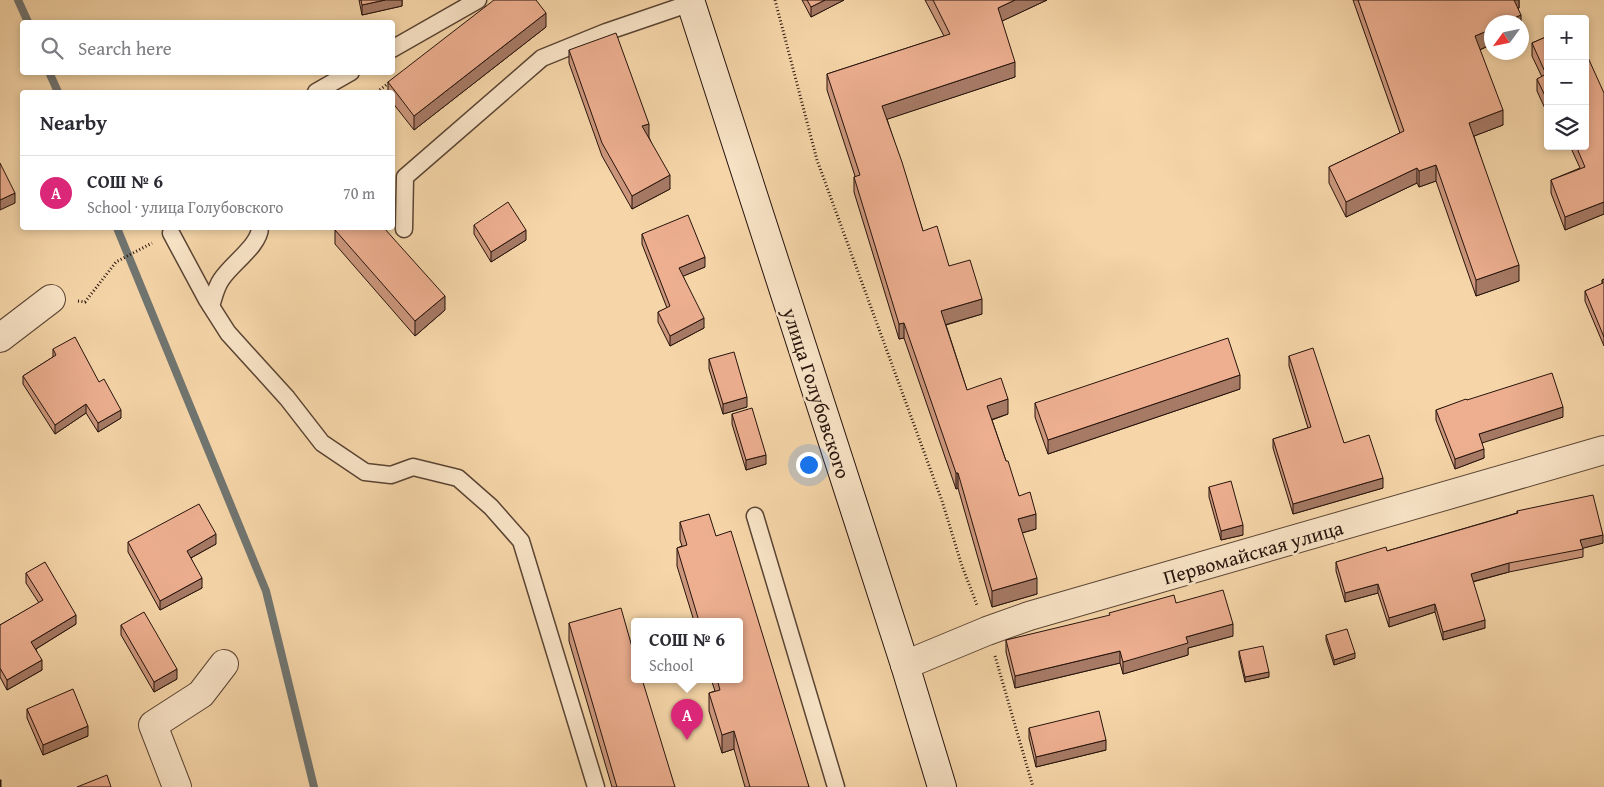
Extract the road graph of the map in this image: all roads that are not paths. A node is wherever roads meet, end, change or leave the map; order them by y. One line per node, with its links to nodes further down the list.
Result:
1 (478, 0): 3 (lane)
2 (690, 2): 6 (lane); 15 (street, улица Голубовского)
3 (395, 47)
4 (346, 75): 5 (lane)
5 (320, 90)
6 (404, 229)
7 (261, 230): 10 (lane)
8 (171, 233): 10 (lane)
9 (52, 299): 11 (street)
10 (211, 306): 17 (lane)
11 (0, 338)
12 (1604, 450): 15 (street, Первомайская улица)
13 (755, 516): 18 (lane)
14 (224, 664): 16 (street)
15 (905, 665): 19 (street, улица Голубовского)
16 (177, 787)
17 (596, 787)
18 (836, 787)
19 (942, 787)

